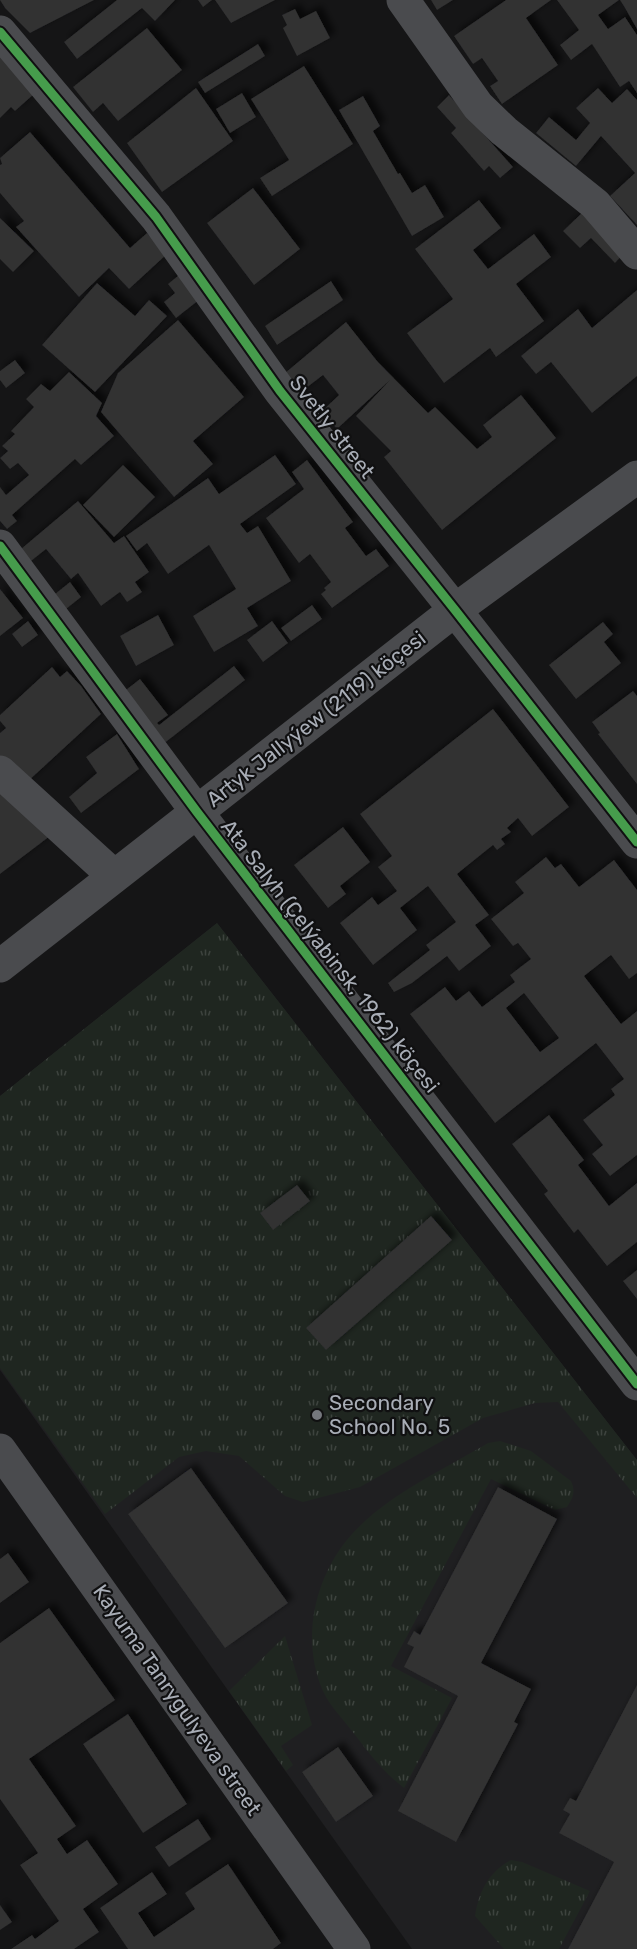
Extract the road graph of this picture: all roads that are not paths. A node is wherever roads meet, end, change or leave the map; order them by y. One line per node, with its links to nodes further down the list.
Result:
1 (403, 0): 3 (street)
2 (0, 32): 6 (street, Svetly street)
3 (637, 253)
4 (637, 477): 6 (street, Artyk Jallyýew (2119) köçesi)
5 (0, 546): 8 (street, Ata Salyh (Çelýabinsk, 1962) köçesi)
6 (455, 610): 8 (street, Artyk Jallyýew (2119) köçesi); 9 (street, Svetly street)
7 (0, 772): 10 (street)
8 (196, 812): 10 (street, Artyk Jallyýew (2119) köçesi); 12 (street, Ata Salyh (Çelýabinsk, 1962) köçesi)
9 (637, 842)
10 (114, 876): 11 (street, Artyk Jallyýew (2119) köçesi)
11 (0, 966)
12 (637, 1384)
13 (0, 1450): 14 (street, Kayuma Tanrygulyeva street)
14 (354, 1949)

